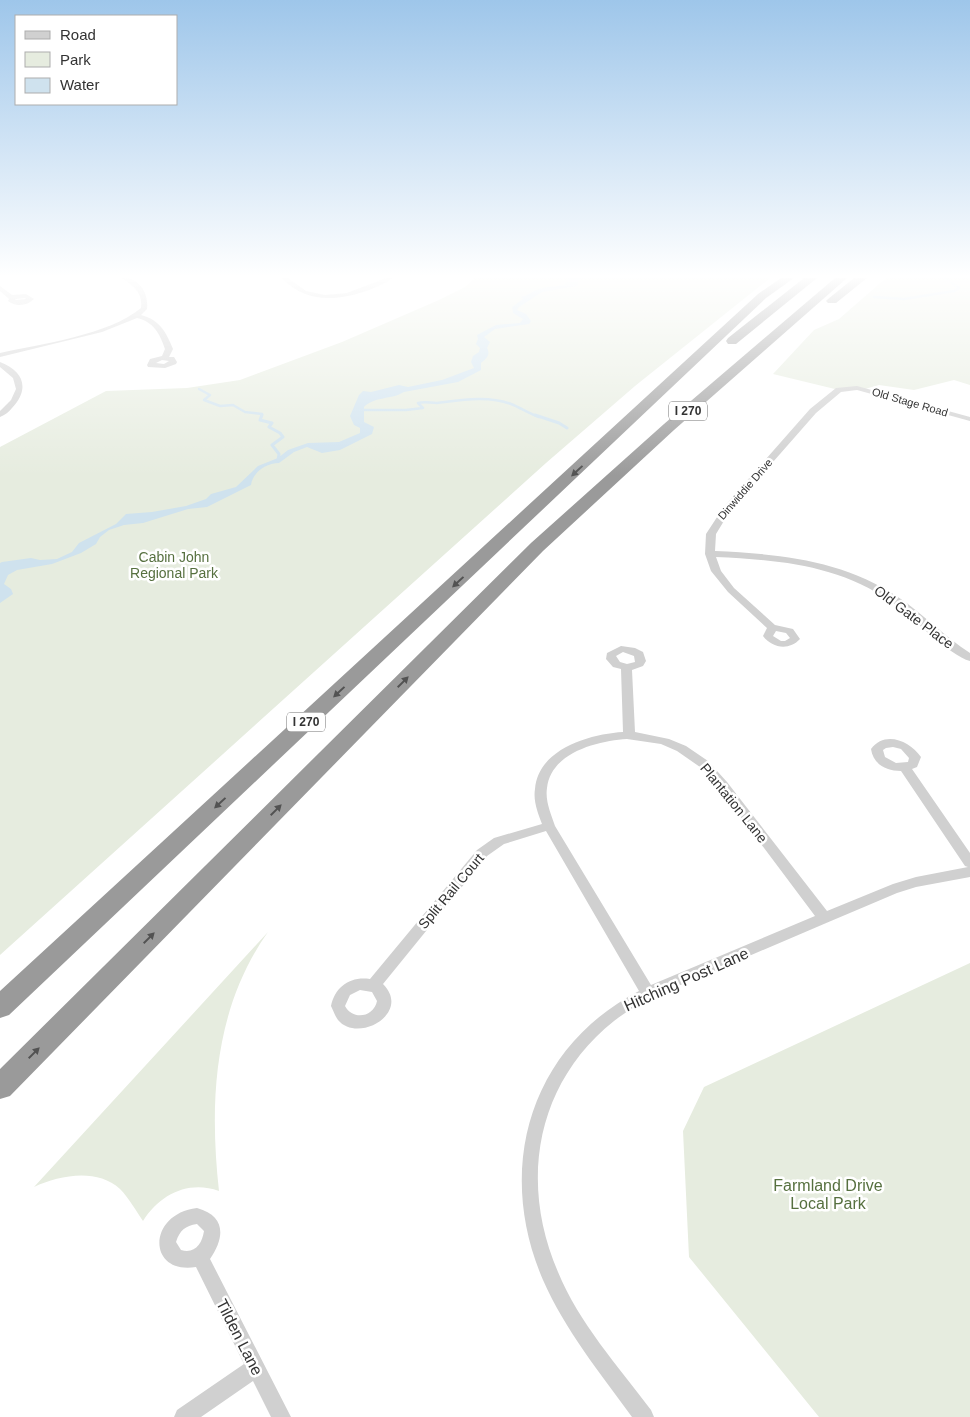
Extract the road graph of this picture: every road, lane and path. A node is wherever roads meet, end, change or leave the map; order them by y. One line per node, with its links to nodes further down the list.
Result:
1 (43, 344): 7 (street)
2 (167, 344): 8 (street)
3 (711, 344): 13 (highway, I 270)
4 (729, 344): 13 (highway, I 270)
5 (764, 344): 14 (highway, I 270)
6 (779, 344): 14 (highway, I 270)
7 (0, 355)
8 (165, 358)
9 (0, 364): 11 (street)
10 (849, 388): 12 (street, Old Stage Road); 15 (street, Dinwiddie Drive)
11 (0, 415)
12 (970, 419)
13 (612, 438): 27 (highway, I 270, one-way to 27)
14 (537, 547): 28 (highway, I 270, one-way to 14)
15 (710, 554): 16 (street); 17 (street, Old Gate Place)
16 (773, 628)
17 (970, 658)
18 (626, 667): 19 (street)
19 (629, 734): 21 (street, Plantation Lane); 24 (street, Plantation Lane)
20 (904, 767): 22 (street)
21 (549, 826): 25 (street, Split Rail Court); 26 (street, Plantation Lane)
22 (970, 862)
23 (970, 872): 24 (street, Hitching Post Lane)
24 (824, 918): 26 (street, Hitching Post Lane)
25 (373, 986)
26 (648, 993): 33 (street, Hitching Post Lane)
27 (0, 1007)
28 (0, 1087)
29 (200, 1257): 30 (street, Tilden Lane)
30 (256, 1368): 31 (street); 32 (street, Tilden Lane)
31 (184, 1417)
32 (281, 1417)
33 (644, 1417)

